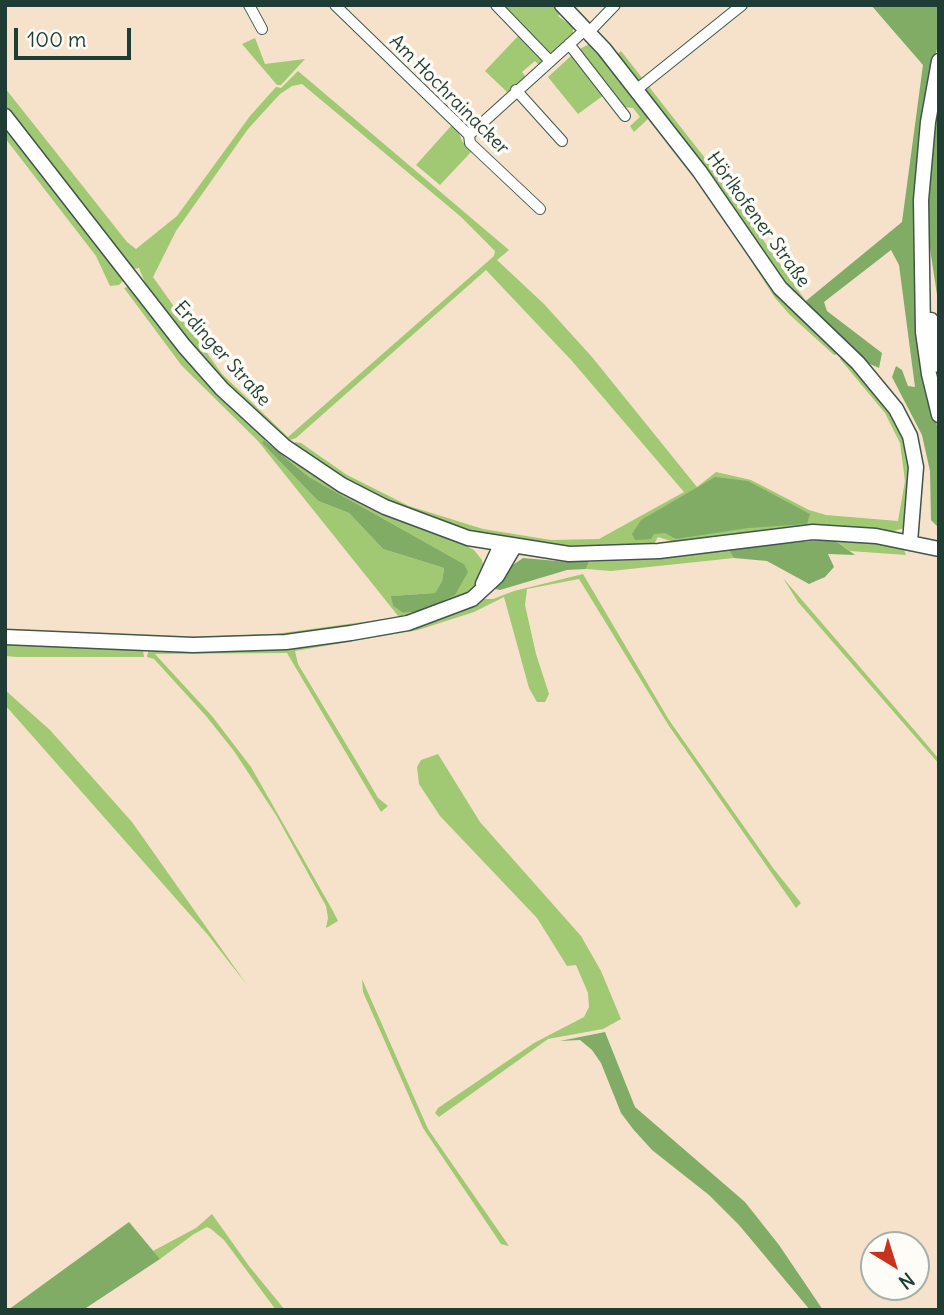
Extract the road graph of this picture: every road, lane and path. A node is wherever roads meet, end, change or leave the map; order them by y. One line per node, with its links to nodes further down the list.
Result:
1 (249, 5): 7 (street)
2 (335, 5): 16 (street, Am Hochrainacker)
3 (496, 5): 10 (street)
4 (562, 5): 8 (main road, Hörlkofener Straße)
5 (615, 5): 8 (street)
6 (742, 5): 13 (street)
7 (262, 29)
8 (588, 31): 9 (street); 13 (main road, Hörlkofener Straße)
9 (569, 44): 10 (street); 15 (street)
10 (550, 61): 12 (street)
11 (939, 61): 19 (main road)
12 (516, 90): 16 (street); 17 (street)
13 (636, 90): 24 (main road, Hörlkofener Straße)
14 (5, 116): 22 (main road, Erdinger Straße)
15 (625, 116)
16 (469, 135): 18 (street, Am Hochrainacker)
17 (562, 141)
18 (540, 209)
19 (922, 270): 20 (main road); 21 (main road)
20 (939, 365)
21 (939, 415)
22 (468, 537): 25 (main road, Erdinger Straße); 27 (main road)
23 (939, 540): 24 (main road)
24 (914, 543): 25 (main road, Erdinger Straße); 26 (main road, Erdinger Straße)
25 (508, 546): 27 (main road); 28 (main road)
26 (939, 549)
27 (489, 572): 28 (main road)
28 (472, 599): 29 (main road)
29 (5, 636)

